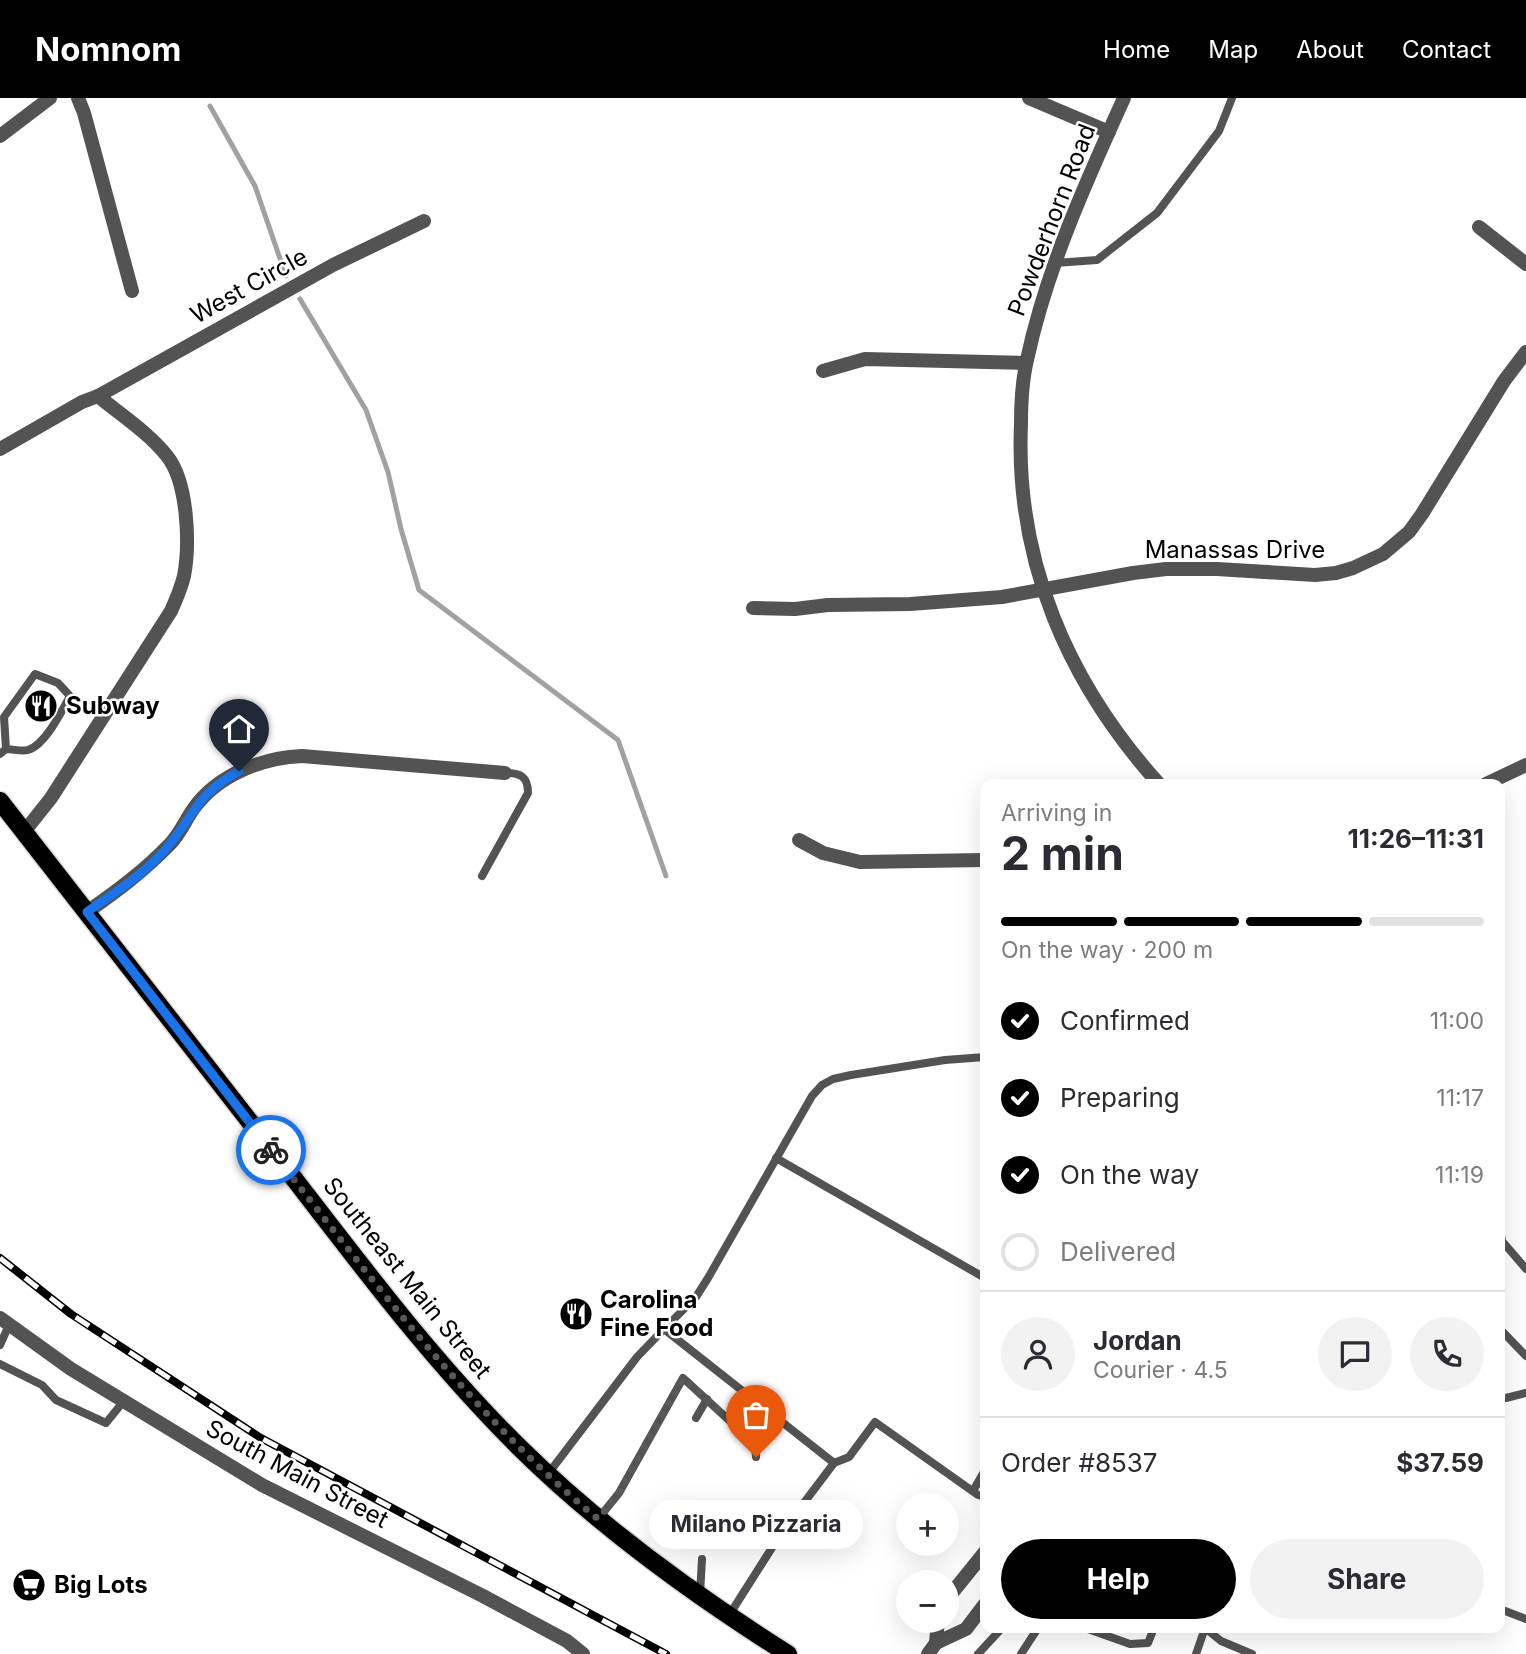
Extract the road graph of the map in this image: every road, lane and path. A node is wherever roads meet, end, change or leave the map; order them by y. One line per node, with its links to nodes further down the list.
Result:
1 (50, 98): 7 (street)
2 (78, 98): 12 (street)
3 (1029, 98): 6 (street)
4 (1124, 98): 6 (street, Powderhorn Road)
5 (1232, 98): 10 (lane)
6 (1109, 132): 10 (street, Powderhorn Road)
7 (0, 136)
8 (424, 221): 16 (street, West Circle)
9 (1479, 227): 11 (street)
10 (1055, 263): 14 (street, Powderhorn Road)
11 (1526, 264)
12 (132, 291)
13 (1526, 352): 18 (street, Manassas Drive)
14 (1026, 363): 15 (street); 18 (street, Powderhorn Road)
15 (822, 371)
16 (98, 396): 17 (street, West Circle); 26 (street)
17 (0, 449)
18 (1044, 589): 19 (street, Manassas Drive); 23 (street, Powderhorn Road)
19 (753, 608)
20 (3, 751): 20 (lane)
21 (1526, 765): 24 (street)
22 (505, 773): 29 (lane); 30 (street)
23 (1155, 779)
24 (1497, 779)
25 (0, 801): 26 (main road, Southeast Main Street)
26 (24, 832): 30 (main road, Southeast Main Street)
27 (799, 840): 28 (street)
28 (980, 860)
29 (482, 876)
30 (87, 912): 49 (main road, Southeast Main Street)
31 (980, 1056): 32 (lane)
32 (776, 1158): 35 (lane); 37 (lane)
33 (1505, 1244): 34 (lane)
34 (1526, 1269)
35 (980, 1275)
36 (5, 1322): 39 (lane); 45 (street, South Main Street)
37 (664, 1329): 48 (lane); 49 (lane)
38 (1505, 1334): 40 (lane)
39 (0, 1345)
40 (1526, 1356)
41 (0, 1364): 45 (lane)
42 (1526, 1393): 43 (lane)
43 (1505, 1398)
44 (707, 1399): 46 (lane); 47 (lane); 53 (lane)
45 (123, 1402): 70 (street, South Main Street)
46 (696, 1418)
47 (756, 1457)
48 (834, 1463): 51 (lane); 60 (lane)
49 (548, 1474): 53 (main road, Southeast Main Street)
50 (980, 1479): 51 (lane)
51 (973, 1491): 52 (lane)
52 (980, 1494)
53 (598, 1519): 57 (main road, Southeast Main Street)
54 (980, 1558): 56 (street)
55 (702, 1559): 57 (lane)
56 (959, 1584)
57 (700, 1597): 60 (main road, Southeast Main Street)
58 (980, 1611): 69 (street)
59 (1505, 1611): 61 (lane)
60 (728, 1617): 71 (main road, Southeast Main Street)
61 (1526, 1619)
62 (997, 1633): 72 (lane)
63 (1035, 1633): 73 (lane)
64 (1099, 1633): 68 (lane)
65 (1152, 1633): 68 (lane)
66 (1203, 1633): 75 (lane)
67 (1211, 1633): 76 (lane)
68 (1148, 1643): 74 (lane)
69 (932, 1648)
70 (583, 1654)
71 (788, 1654)
72 (978, 1654)
73 (1021, 1654)
74 (1143, 1654)
75 (1196, 1654)
76 (1252, 1654)

